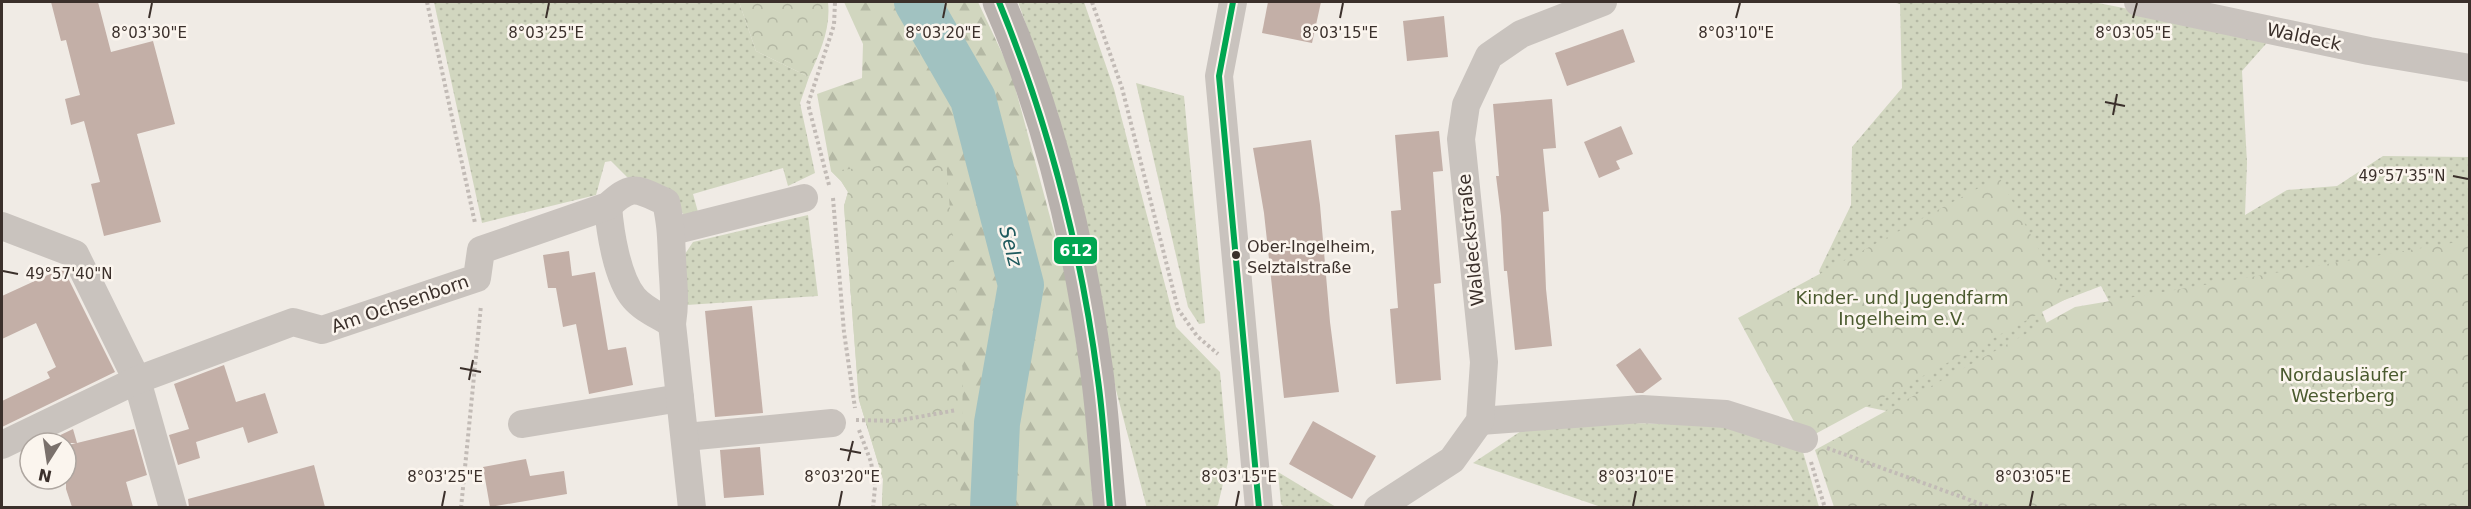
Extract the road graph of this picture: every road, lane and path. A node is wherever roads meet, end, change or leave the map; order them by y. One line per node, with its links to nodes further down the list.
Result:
1 (427, 2): 13 (path)
2 (835, 2): 22 (path)
3 (999, 2): 17 (main road)
4 (1092, 2): 16 (path)
5 (1233, 2): 33 (street)
6 (1603, 2): 21 (street, Waldeckstraße)
7 (2138, 2): 8 (street, Waldeck)
8 (2469, 68)
9 (804, 198): 12 (street)
10 (608, 206): 12 (street, Am Ochsenborn); 13 (street, Am Ochsenborn); 15 (street)
11 (2, 226): 18 (street)
12 (673, 231): 15 (street, Am Ochsenborn)
13 (481, 250): 14 (street, Am Ochsenborn)
14 (477, 278): 18 (street, Am Ochsenborn); 28 (path)
15 (672, 324): 19 (street, Am Ochsenborn)
16 (1220, 356)
17 (1097, 368): 31 (main road); 32 (main road)
18 (137, 380): 26 (street, Am Ochsenborn); 27 (street)
19 (680, 398): 23 (street); 24 (street, Am Ochsenborn)
20 (957, 410): 22 (path)
21 (1480, 421): 25 (street); 34 (street)
22 (844, 422): 24 (street); 30 (path)
23 (522, 424)
24 (686, 437): 29 (street, Am Ochsenborn)
25 (1804, 440): 35 (path); 36 (path)
26 (2, 445)
27 (173, 507)
28 (461, 507)
29 (692, 507)
30 (873, 507)
31 (1110, 507)
32 (1131, 507)
33 (1259, 507)
34 (1378, 507)
35 (1826, 507)
36 (1992, 507)

